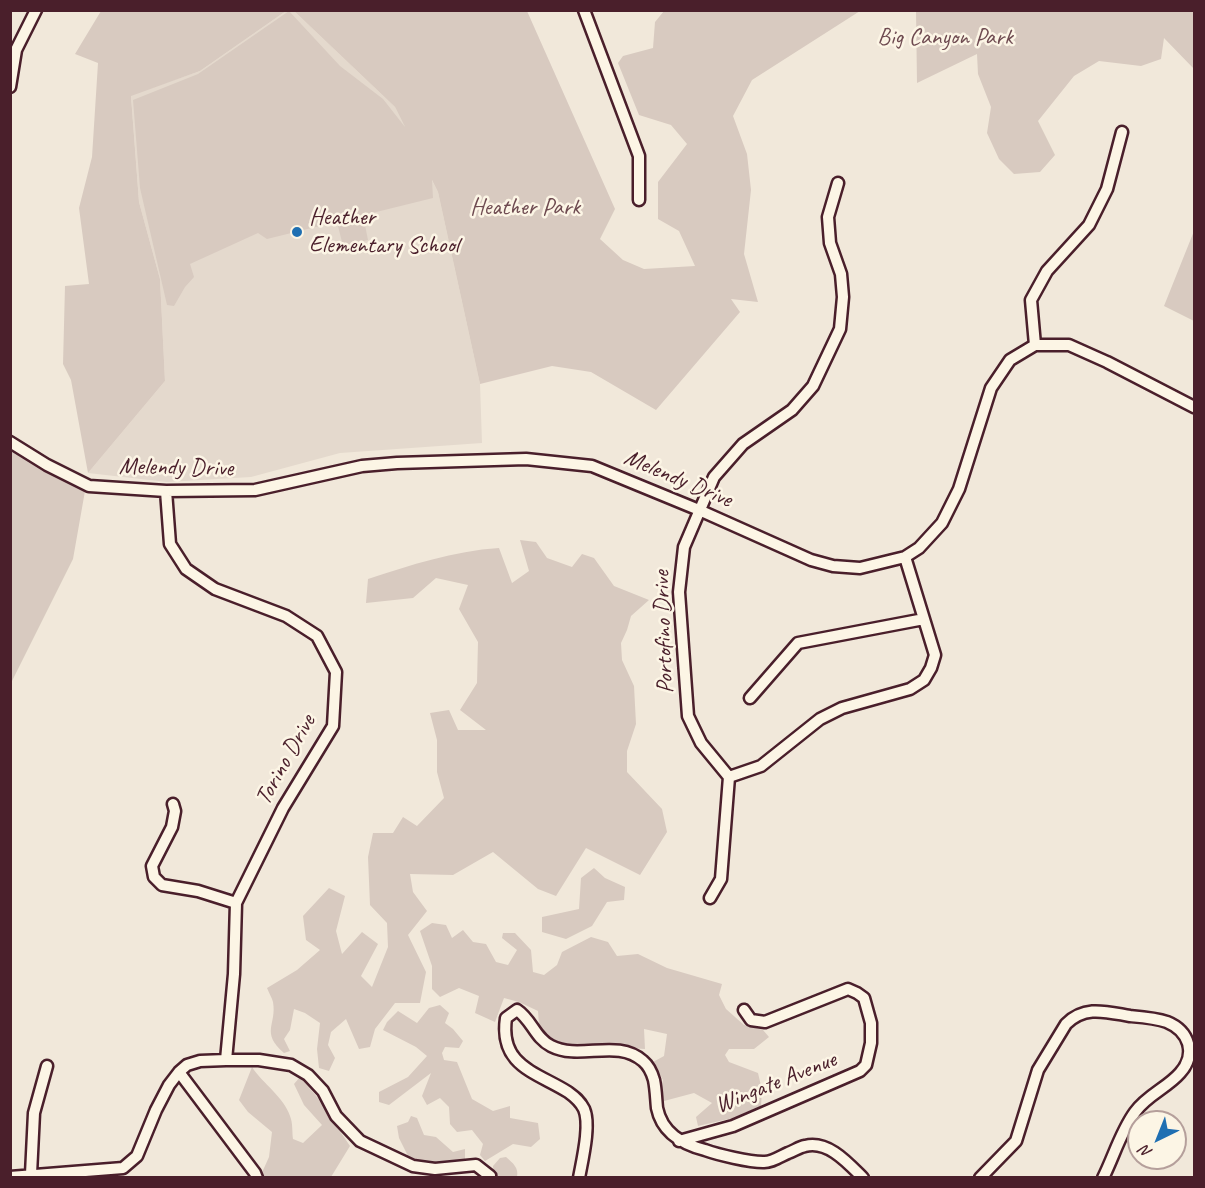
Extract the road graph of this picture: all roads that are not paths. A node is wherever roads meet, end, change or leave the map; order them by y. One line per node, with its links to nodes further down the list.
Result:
1 (36, 10): 3 (street)
2 (584, 10): 6 (street)
3 (10, 87)
4 (1122, 132): 7 (street)
5 (838, 183): 11 (street, Portofino Drive)
6 (639, 200)
7 (1035, 345): 8 (street); 12 (street, Melendy Drive)
8 (1194, 407)
9 (10, 441): 10 (street, Melendy Drive)
10 (166, 490): 11 (street, Melendy Drive); 18 (street, Torino Drive)
11 (699, 510): 12 (street, Melendy Drive); 15 (street, Portofino Drive)
12 (905, 557): 13 (street)
13 (924, 620): 14 (street); 15 (street)
14 (750, 698)
15 (729, 777): 17 (street)
16 (173, 804): 18 (street)
17 (710, 898)
18 (236, 903): 20 (street, Torino Drive)
19 (744, 1010): 23 (street, Wingate Avenue)
20 (226, 1060): 22 (street); 28 (street)
21 (47, 1066): 25 (street)
22 (179, 1072): 24 (street); 27 (street)
23 (678, 1141): 29 (street); 30 (street)
24 (123, 1173): 25 (street)
25 (31, 1174): 26 (street)
26 (10, 1177)
27 (257, 1178)
28 (489, 1178)
29 (579, 1178)
30 (863, 1178)
31 (980, 1178): 32 (street)
32 (1103, 1178)

